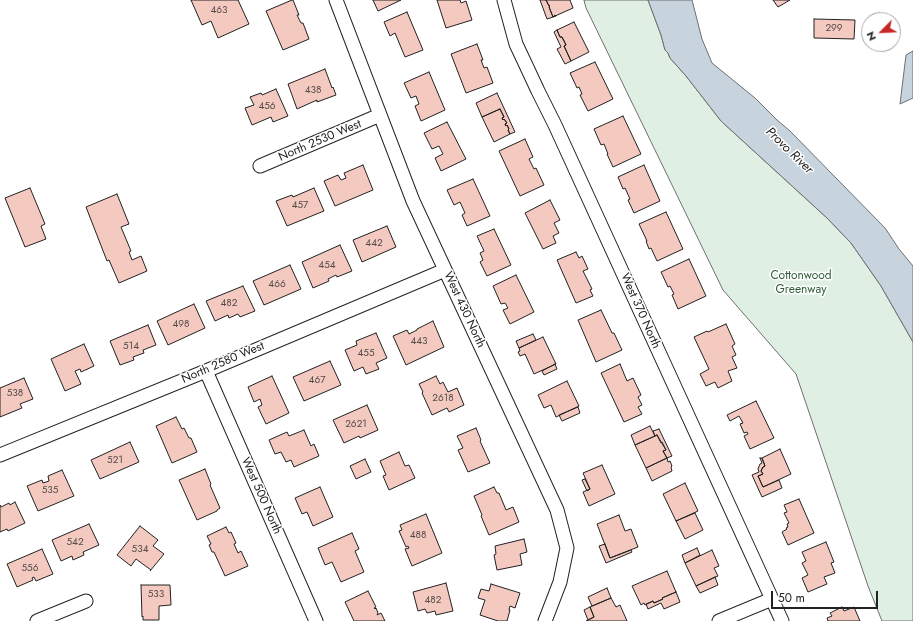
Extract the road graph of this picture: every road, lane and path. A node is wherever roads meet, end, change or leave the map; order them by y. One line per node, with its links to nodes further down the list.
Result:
1 (336, 0): 3 (street, West 430 North)
2 (504, 0): 8 (street, West 370 North)
3 (380, 115): 4 (street, North 2530 West); 5 (street, West 430 North)
4 (260, 166)
5 (446, 270): 6 (street, North 2580 West); 12 (street, West 430 North)
6 (206, 371): 7 (street, North 2580 West); 11 (street, West 500 North)
7 (0, 455)
8 (772, 598): 13 (street); 14 (street, West 370 North)
9 (86, 601): 10 (street)
10 (37, 621)
11 (316, 621)
12 (545, 621)
13 (719, 621)
14 (782, 621)

